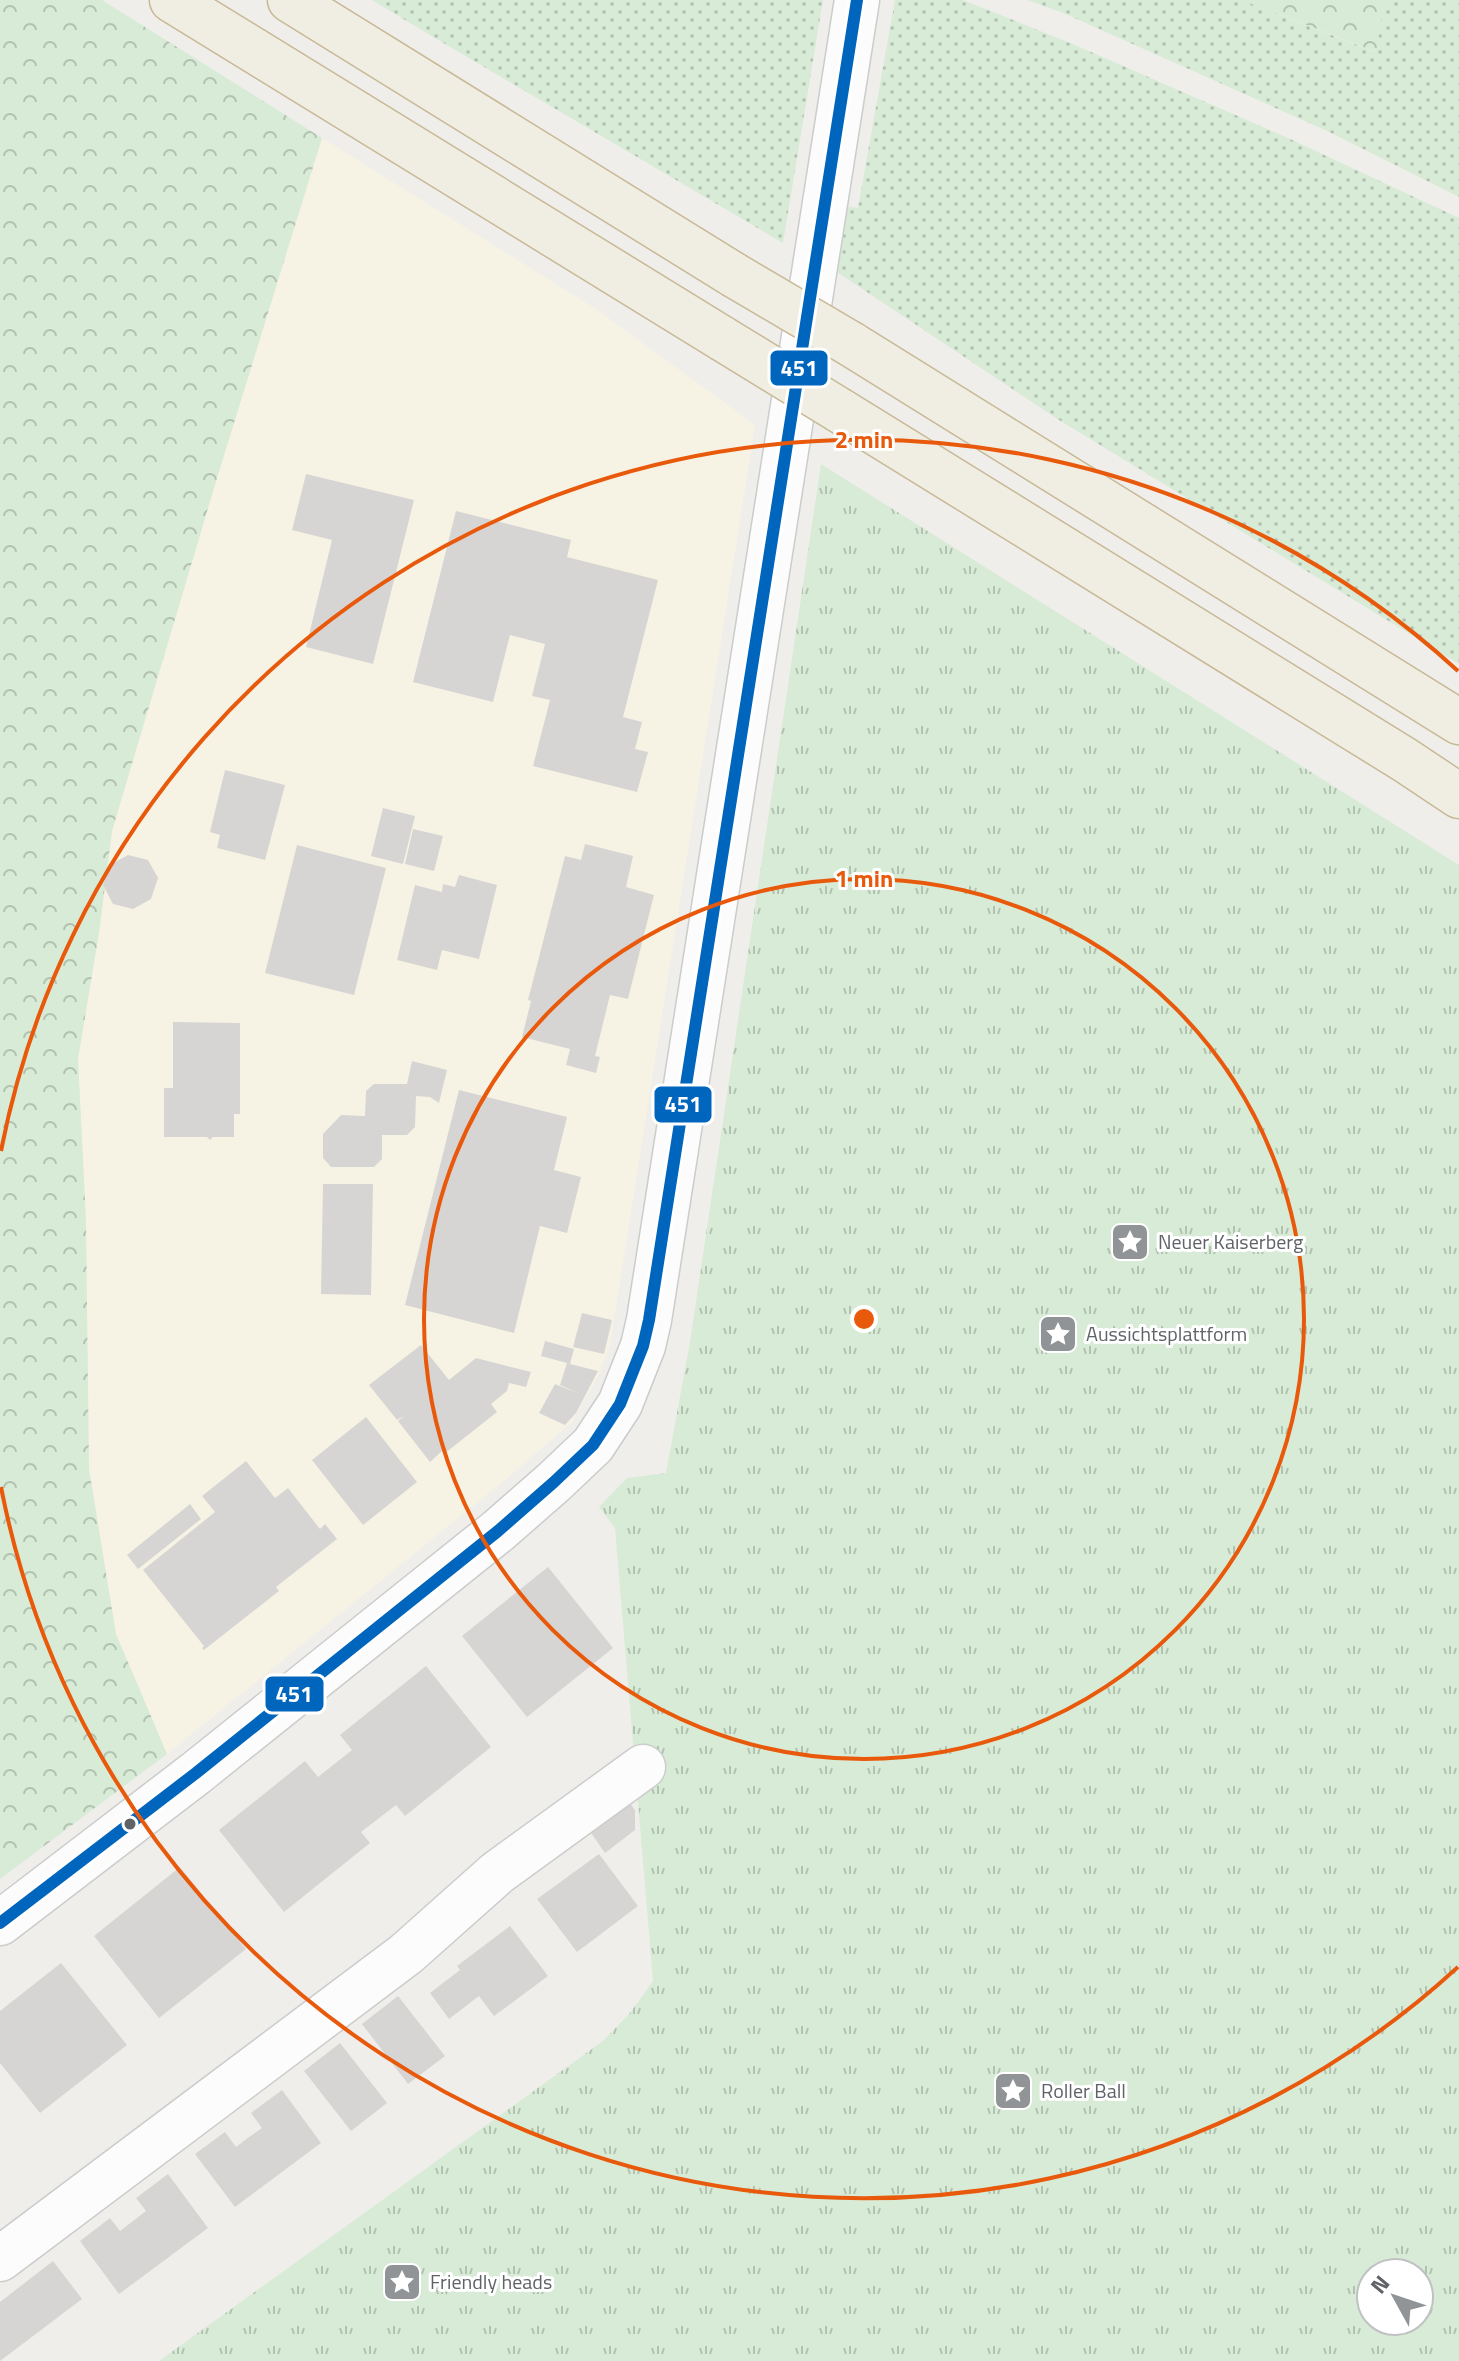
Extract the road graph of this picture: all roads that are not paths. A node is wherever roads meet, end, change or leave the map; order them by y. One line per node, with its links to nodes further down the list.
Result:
1 (172, 0): 5 (highway, bridge)
2 (290, 0): 4 (highway, bridge)
3 (857, 0): 7 (street)
4 (1459, 722)
5 (1459, 796)
6 (643, 1767): 8 (street)
7 (0, 1923)
8 (0, 2259)

